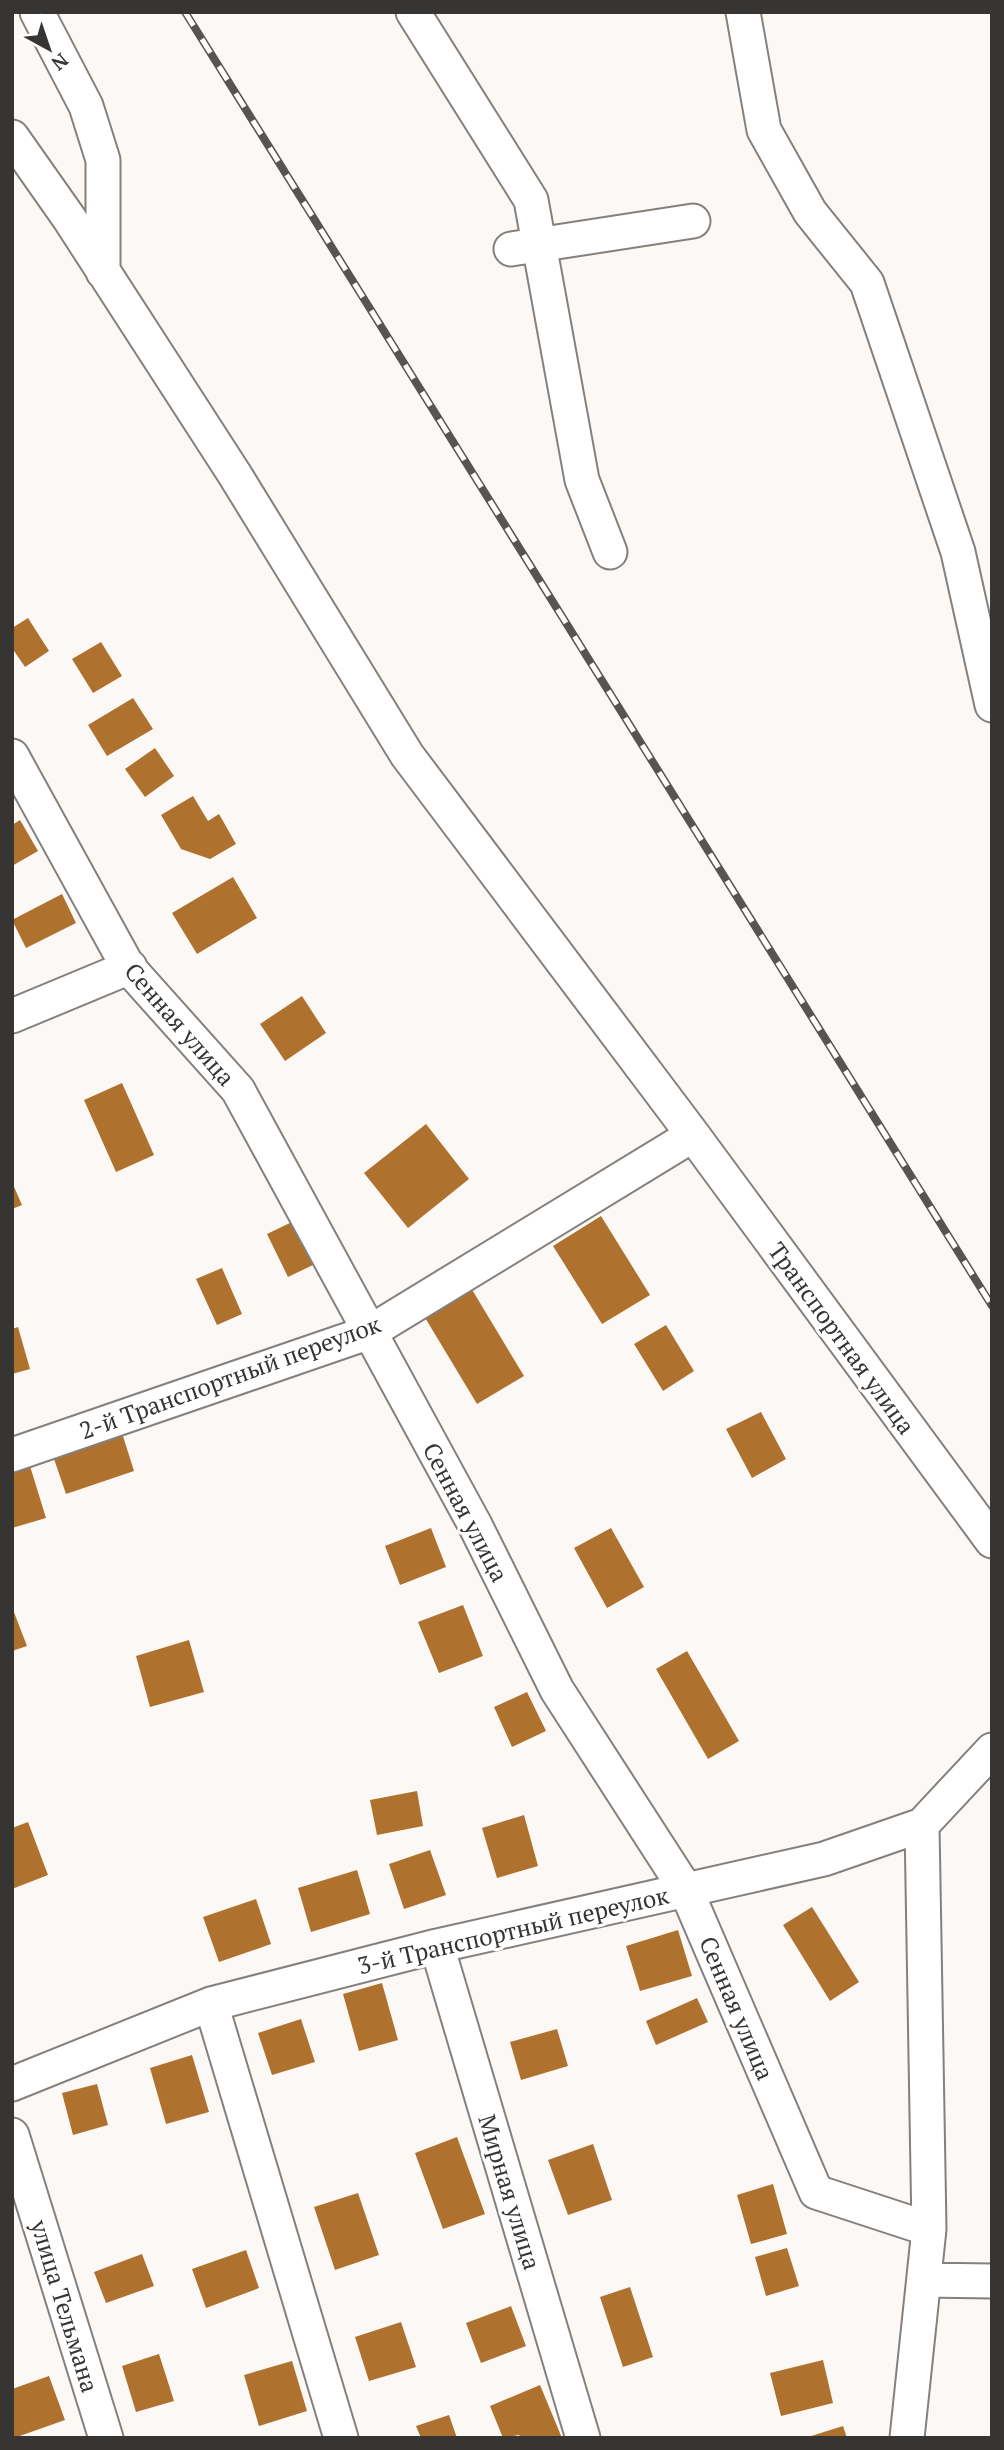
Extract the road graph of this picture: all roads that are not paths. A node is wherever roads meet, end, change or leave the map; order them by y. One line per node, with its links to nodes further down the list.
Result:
1 (37, 12): 7 (street)
2 (413, 12): 6 (street)
3 (743, 12): 9 (street)
4 (12, 137): 7 (street, Транспортная улица)
5 (694, 221): 6 (street)
6 (525, 247): 8 (street)
7 (103, 272): 13 (street, Транспортная улица)
8 (610, 552)
9 (992, 705)
10 (12, 756): 11 (street, Сенная улица)
11 (129, 967): 12 (street); 14 (street, Сенная улица)
12 (12, 1016)
13 (693, 1135): 14 (street, 2-й Транспортный переулок); 16 (street, Транспортная улица)
14 (370, 1332): 15 (street, 2-й Транспортный переулок); 19 (street, Сенная улица)
15 (12, 1455)
16 (992, 1541)
17 (992, 1750): 18 (street, 3-й Транспортный переулок)
18 (922, 1825): 19 (street, 3-й Транспортный переулок); 24 (street)
19 (686, 1890): 20 (street, 3-й Транспортный переулок); 24 (street, Сенная улица)
20 (437, 1946): 21 (street, 3-й Транспортный переулок); 29 (street, Мирная улица)
21 (211, 2004): 22 (street, 3-й Транспортный переулок); 28 (street)
22 (12, 2084)
23 (12, 2135): 27 (street, улица Тельмана)
24 (929, 2229): 25 (street)
25 (924, 2280): 26 (street); 30 (street)
26 (992, 2281)
27 (106, 2438)
28 (341, 2438)
29 (583, 2438)
30 (907, 2438)

